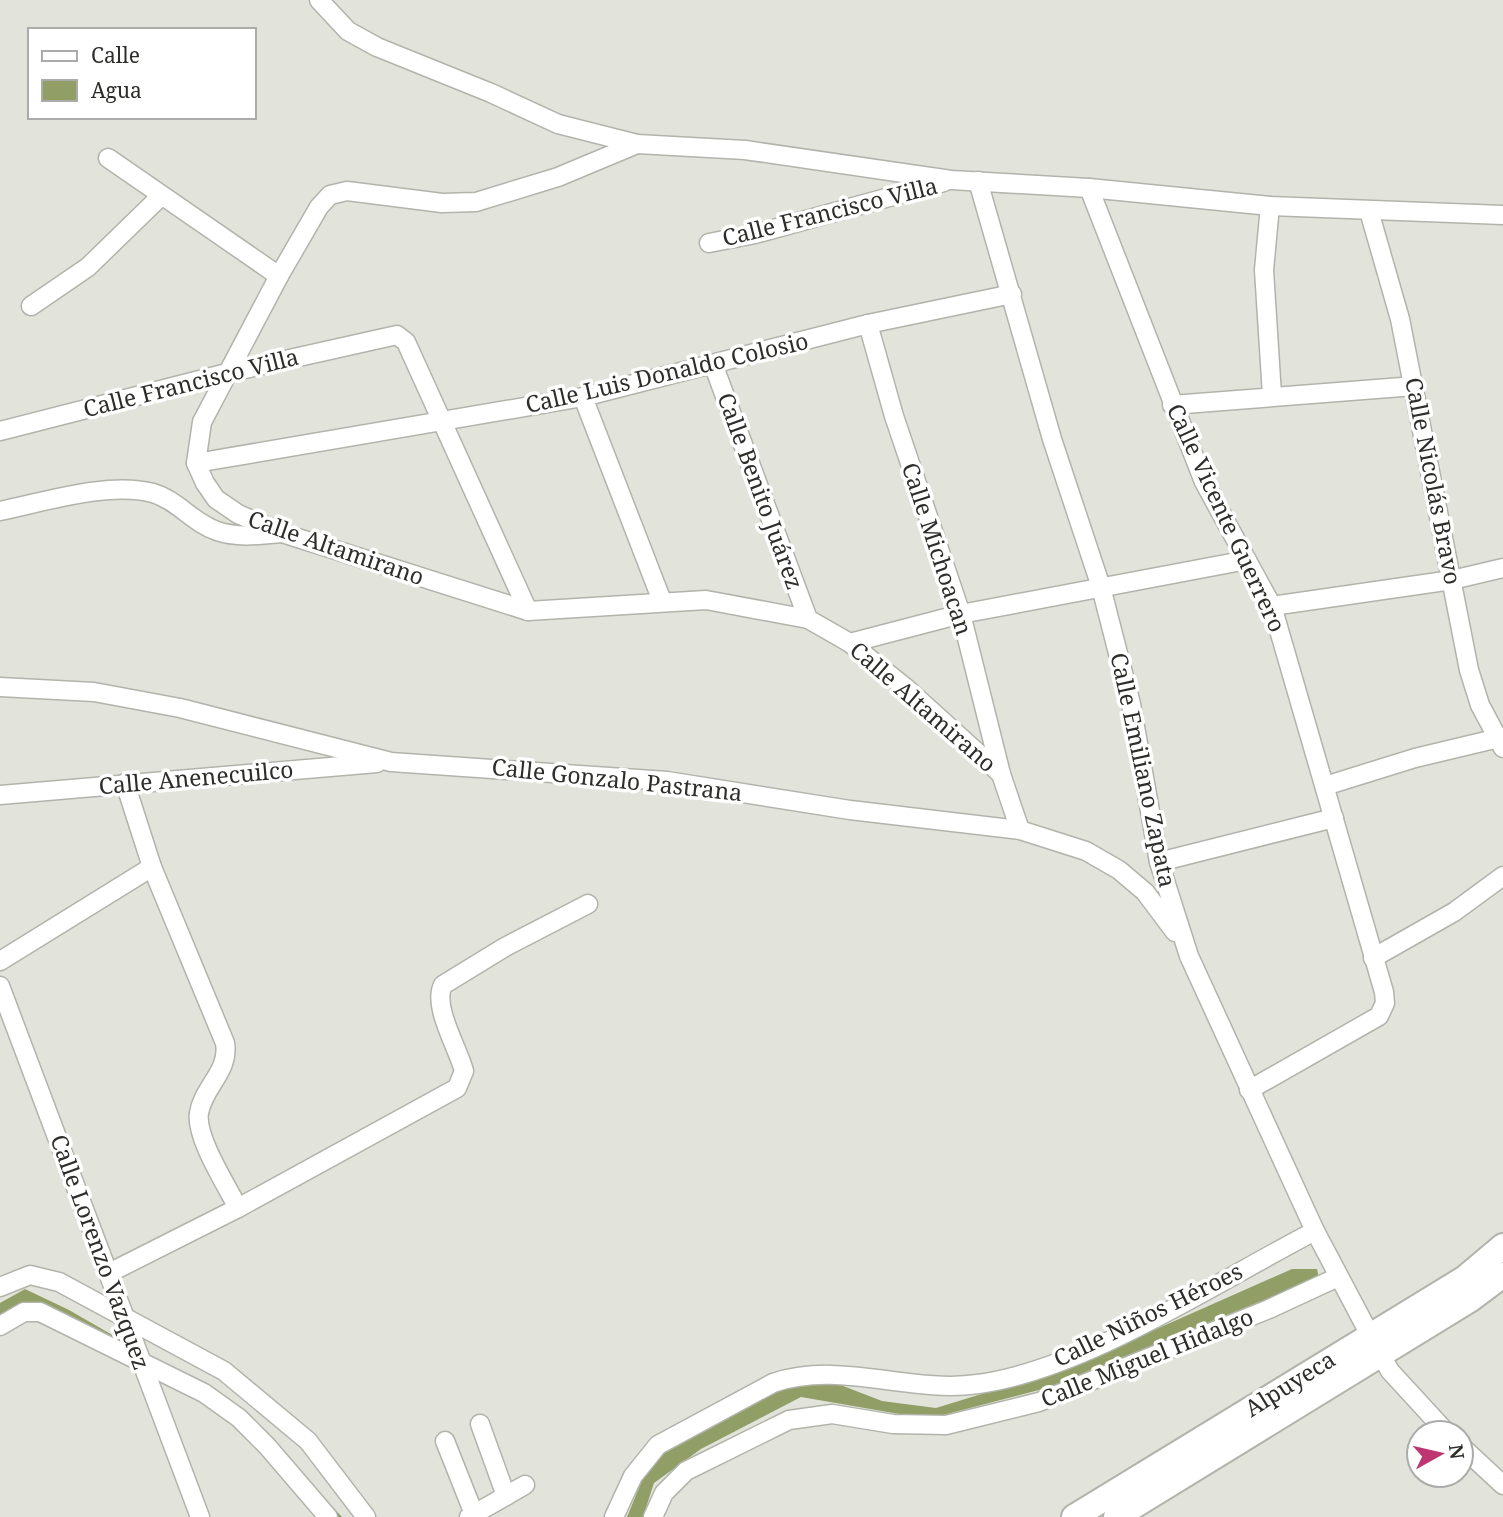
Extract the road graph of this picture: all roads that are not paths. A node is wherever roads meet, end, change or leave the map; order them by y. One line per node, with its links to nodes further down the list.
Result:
1 (319, 0): 2 (street)
2 (637, 145): 4 (street); 12 (street)
3 (108, 158): 7 (street)
4 (951, 180): 5 (street); 11 (street, Calle Francisco Villa)
5 (978, 181): 6 (street); 13 (street, Calle Emiliano Zapata)
6 (1089, 188): 8 (street); 21 (street, Calle Vicente Guerrero)
7 (161, 196): 12 (street); 14 (street)
8 (1270, 206): 9 (street); 19 (street)
9 (1368, 211): 10 (street); 18 (street, Calle Nicolás Bravo)
10 (1503, 215)
11 (709, 243)
12 (279, 276): 17 (street)
13 (1012, 294): 15 (street, Calle Luis Donaldo Colosio); 30 (street, Calle Emiliano Zapata)
14 (31, 306)
15 (868, 324): 16 (street, Calle Luis Donaldo Colosio); 34 (street, Calle Michoacan)
16 (713, 364): 20 (street, Calle Luis Donaldo Colosio); 35 (street, Calle Benito Juárez)
17 (227, 373): 22 (street, Calle Francisco Villa); 23 (street, Calle Francisco Villa); 24 (street)
18 (1415, 386): 19 (street); 29 (street, Calle Nicolás Bravo)
19 (1272, 395): 21 (street)
20 (583, 397): 22 (street, Calle Luis Donaldo Colosio); 31 (street)
21 (1172, 405): 27 (street, Calle Vicente Guerrero)
22 (442, 421): 24 (street, Calle Luis Donaldo Colosio); 33 (street)
23 (0, 431)
24 (196, 463): 26 (street, Calle Altamirano)
25 (0, 511): 26 (street)
26 (282, 533): 33 (street, Calle Altamirano)
27 (1247, 560): 30 (street); 32 (street, Calle Vicente Guerrero)
28 (1503, 568): 29 (street)
29 (1452, 580): 32 (street); 38 (street, Calle Nicolás Bravo)
30 (1101, 587): 34 (street); 46 (street, Calle Emiliano Zapata)
31 (662, 601): 33 (street, Calle Altamirano); 35 (street, Calle Altamirano)
32 (1272, 606): 42 (street, Calle Vicente Guerrero)
33 (528, 611)
34 (961, 614): 36 (street); 40 (street, Calle Michoacan)
35 (807, 619): 36 (street, Calle Altamirano)
36 (849, 643): 40 (street, Calle Altamirano)
37 (0, 687): 39 (street, Calle Gonzalo Pastrana)
38 (1501, 741): 42 (street)
39 (391, 762): 41 (street, Calle Anenecuilco); 45 (street, Calle Gonzalo Pastrana)
40 (1001, 774): 45 (street, Calle Altamirano)
41 (125, 783): 43 (street, Calle Anenecuilco); 47 (street)
42 (1325, 786): 44 (street, Calle Vicente Guerrero)
43 (0, 795)
44 (1334, 818): 46 (street); 51 (street, Calle Vicente Guerrero)
45 (1020, 830): 50 (street, Calle Gonzalo Pastrana)
46 (1159, 862): 50 (street, Calle Emiliano Zapata)
47 (152, 867): 52 (street); 56 (street)
48 (1503, 876): 51 (street)
49 (588, 904): 56 (street)
50 (1189, 956): 55 (street, Calle Emiliano Zapata)
51 (1373, 958): 55 (street, Calle Vicente Guerrero)
52 (0, 961)
53 (0, 986): 54 (street, Calle Lorenzo Vazquez)
54 (8, 1030): 59 (street, Calle Lorenzo Vazquez)
55 (1249, 1090): 57 (street, Calle Emiliano Zapata)
56 (238, 1208): 59 (street)
57 (1315, 1231): 61 (street, Calle Emiliano Zapata); 78 (street, Calle Niños Héroes)
58 (1503, 1246): 65 (main road, Alpuyeca)
59 (109, 1273): 63 (street, Calle Lorenzo Vazquez)
60 (1503, 1275): 65 (main road, Alpuyeca)
61 (1338, 1277): 65 (street, Calle Emiliano Zapata); 79 (street, Calle Miguel Hidalgo)
62 (0, 1287): 63 (street)
63 (127, 1324): 66 (street, Calle Lorenzo Vazquez); 77 (street)
64 (0, 1326): 66 (street)
65 (1375, 1344): 67 (street, Calle Emiliano Zapata); 80 (main road, Alpuyeca); 81 (main road, Alpuyeca)
66 (140, 1359): 75 (street, Calle Lorenzo Vazquez); 76 (street)
67 (1434, 1419)
68 (480, 1424): 73 (street)
69 (445, 1441): 74 (street)
70 (1475, 1459): 72 (street)
71 (525, 1485): 73 (street)
72 (1503, 1485)
73 (506, 1496): 74 (street)
74 (471, 1516)
75 (200, 1517)
76 (328, 1517)
77 (366, 1517)
78 (614, 1517)
79 (653, 1517)
80 (1074, 1517)
81 (1116, 1517)

